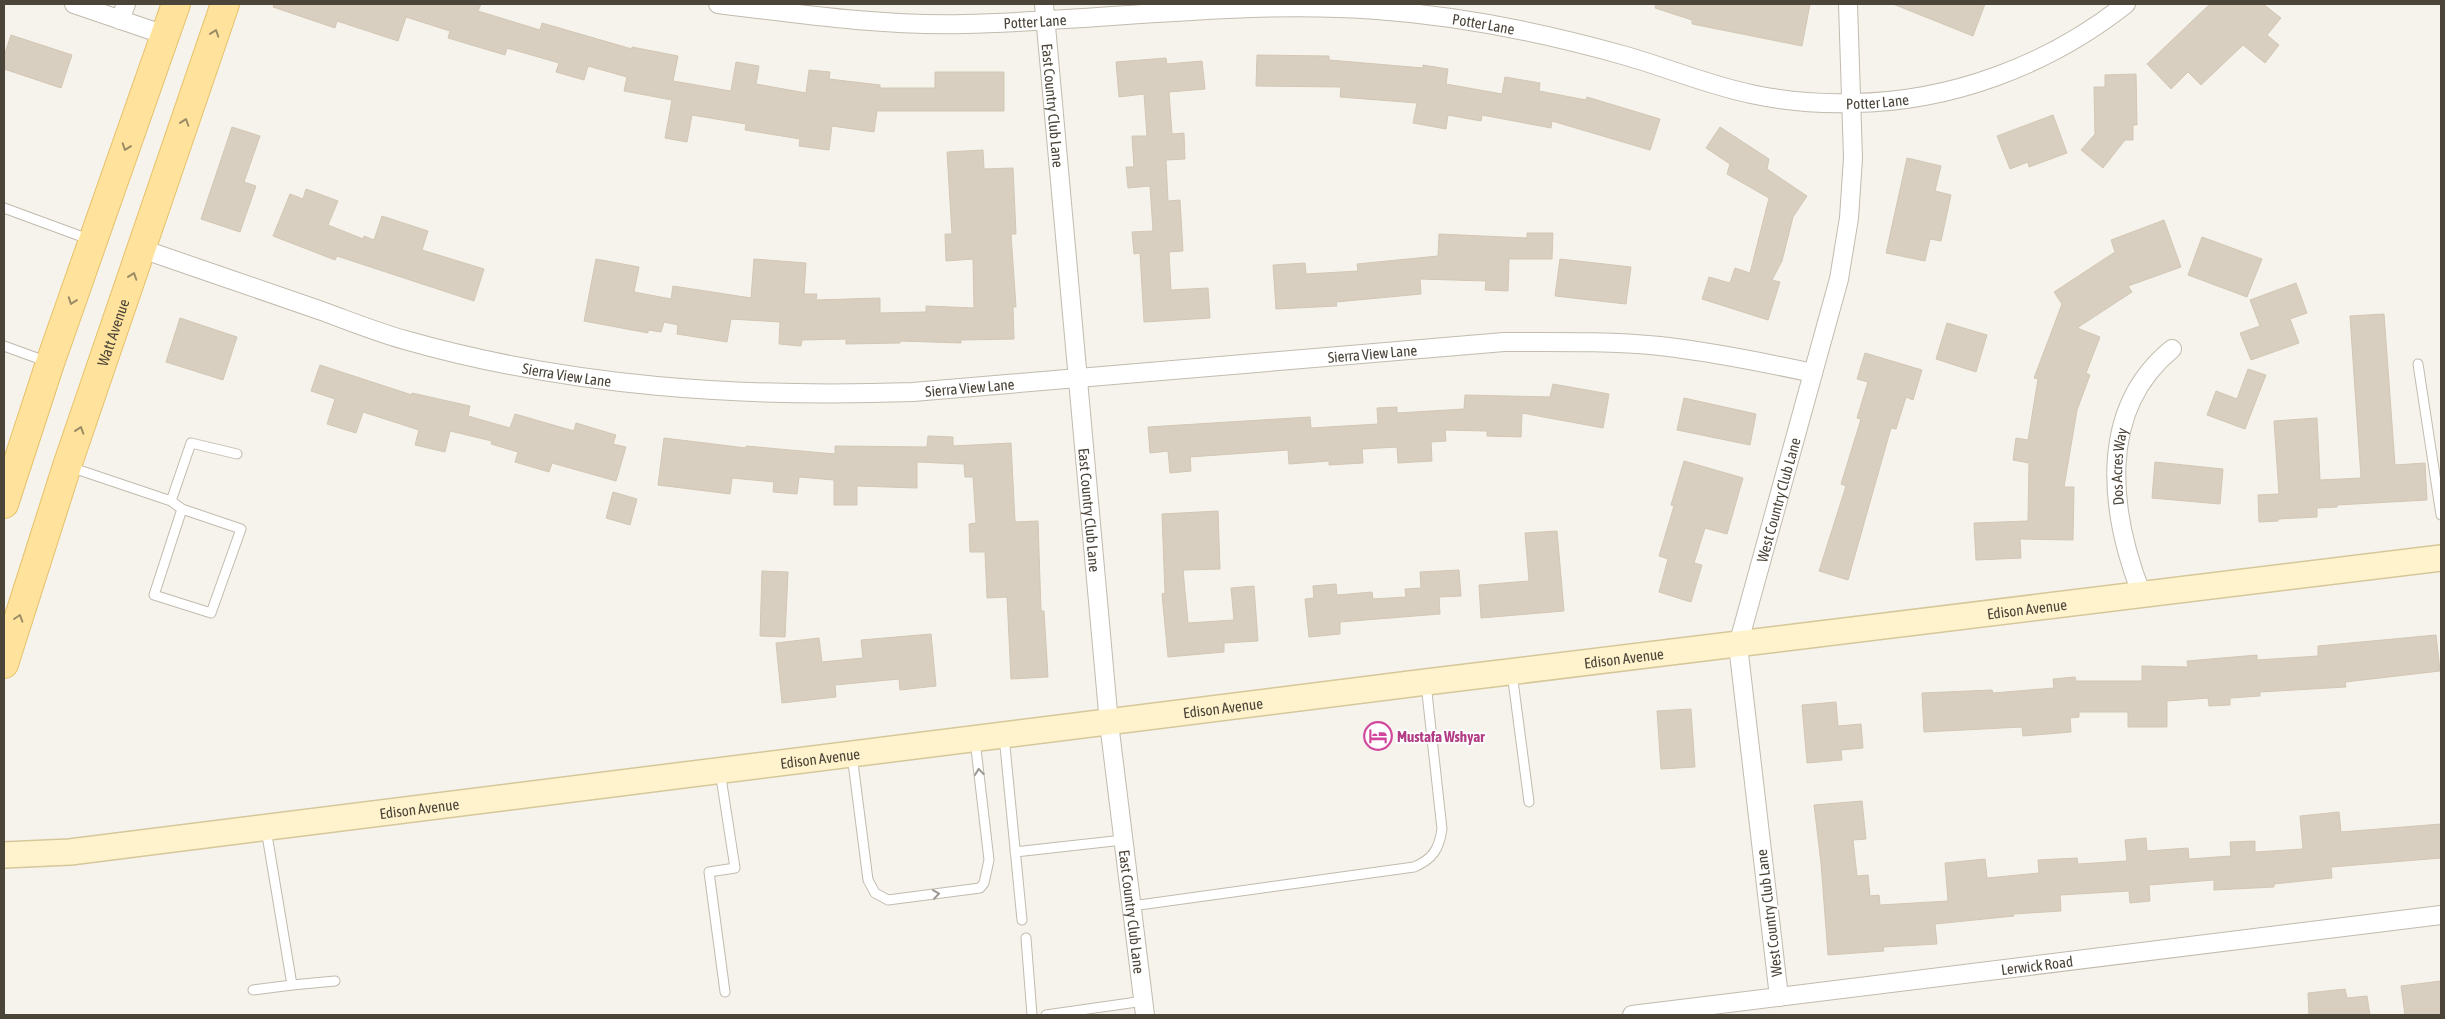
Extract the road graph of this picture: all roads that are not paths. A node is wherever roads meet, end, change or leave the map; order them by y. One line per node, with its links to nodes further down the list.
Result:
1 (74, 4): 7 (street)
2 (176, 4): 9 (main road)
3 (225, 4): 13 (main road, Watt Avenue, one-way to 3)
4 (718, 4): 8 (street, Potter Lane)
5 (1848, 4): 10 (street, West Country Club Lane)
6 (2126, 4): 10 (street, Potter Lane)
7 (123, 12): 9 (street)
8 (1045, 12): 10 (street, Potter Lane); 19 (street, East Country Club Lane)
9 (165, 35): 12 (main road, one-way to 12)
10 (1850, 103): 18 (street, West Country Club Lane)
11 (4, 208): 12 (lane)
12 (93, 240): 16 (main road, one-way to 16)
13 (142, 249): 19 (street, Sierra View Lane); 21 (main road, Watt Avenue, one-way to 13)
14 (4, 346): 16 (lane)
15 (2172, 349): 27 (street, Dos Acres Way)
16 (50, 363): 23 (main road)
17 (2418, 364): 25 (lane)
18 (1814, 373): 19 (street, Sierra View Lane); 28 (street, West Country Club Lane)
19 (1078, 378): 32 (street, East Country Club Lane)
20 (237, 454): 22 (lane)
21 (68, 466): 22 (lane); 29 (main road, Watt Avenue, one-way to 21)
22 (170, 501): 24 (lane)
23 (4, 504)
24 (182, 509): 24 (lane)
25 (2441, 515)
26 (2441, 558): 27 (street, Edison Avenue)
27 (2142, 595): 28 (street, Edison Avenue)
28 (1738, 645): 30 (street, Edison Avenue); 50 (street, West Country Club Lane)
29 (4, 664)
30 (1512, 672): 31 (street, Edison Avenue); 37 (lane)
31 (1426, 682): 32 (street, Edison Avenue); 42 (lane)
32 (1109, 723): 33 (street, Edison Avenue); 39 (street, East Country Club Lane)
33 (1004, 736): 34 (street, Edison Avenue); 40 (lane)
34 (975, 739): 35 (street, Edison Avenue); 35 (lane, one-way to 34)
35 (852, 755): 36 (street, Edison Avenue)
36 (720, 771): 38 (street, Edison Avenue); 49 (lane)
37 (1529, 802)
38 (265, 826): 41 (street, Edison Avenue); 47 (lane)
39 (1124, 840): 40 (lane); 42 (street, East Country Club Lane)
40 (1015, 852): 44 (lane)
41 (4, 855)
42 (1132, 906): 51 (street, East Country Club Lane)
43 (2441, 915): 50 (street, Lerwick Road)
44 (1022, 920)
45 (1026, 938): 52 (lane)
46 (335, 981): 47 (lane)
47 (292, 985): 48 (lane)
48 (252, 990)
49 (724, 992)
50 (1779, 997): 54 (street, Lerwick Road)
51 (1144, 1008): 53 (lane)
52 (1032, 1015)
53 (1046, 1015)
54 (1632, 1015)

